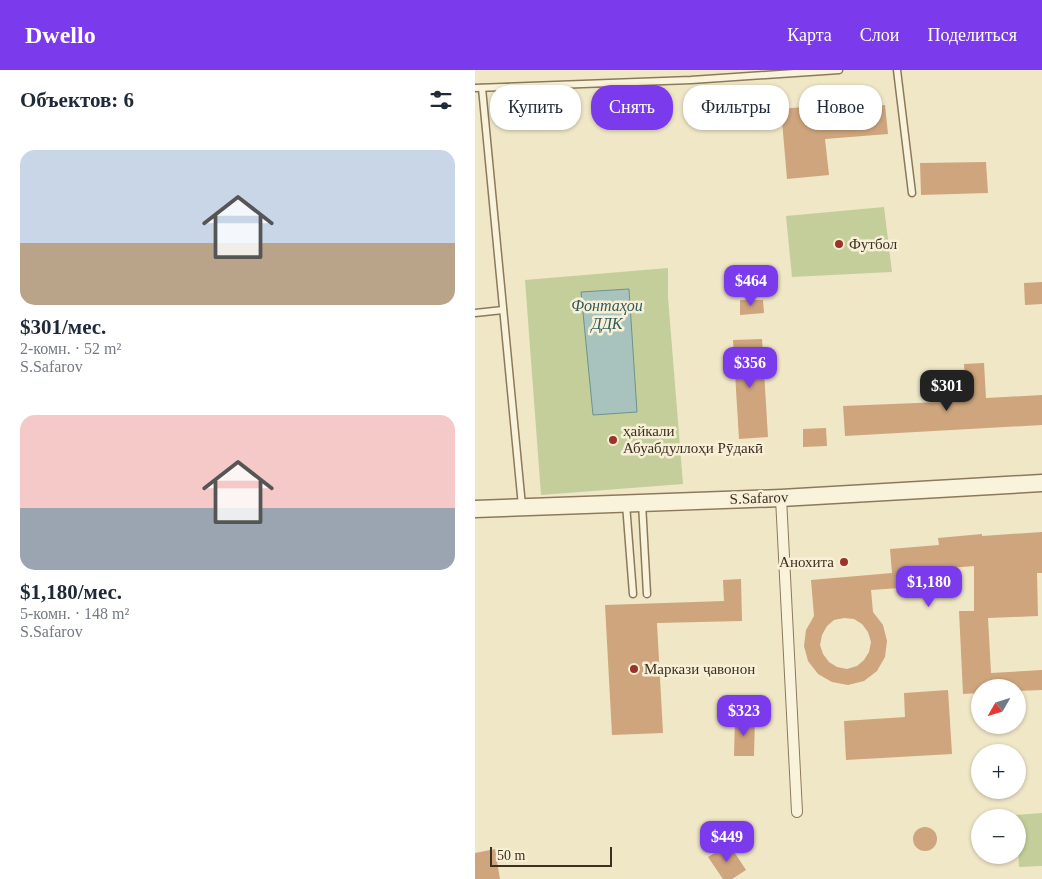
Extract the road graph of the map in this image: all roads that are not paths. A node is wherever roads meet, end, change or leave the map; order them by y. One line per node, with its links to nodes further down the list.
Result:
1 (839, 70): 3 (lane)
2 (897, 70): 5 (lane)
3 (738, 73): 4 (lane)
4 (479, 88): 6 (lane)
5 (912, 193)
6 (503, 310): 7 (lane); 11 (lane)
7 (475, 313)
8 (1042, 483): 9 (street, S.Safarov)
9 (781, 498): 10 (street, S.Safarov); 15 (street)
10 (634, 502): 11 (street, S.Safarov); 13 (lane); 14 (lane)
11 (522, 506): 12 (street, S.Safarov)
12 (475, 508)
13 (633, 594)
14 (647, 594)
15 (797, 812)

